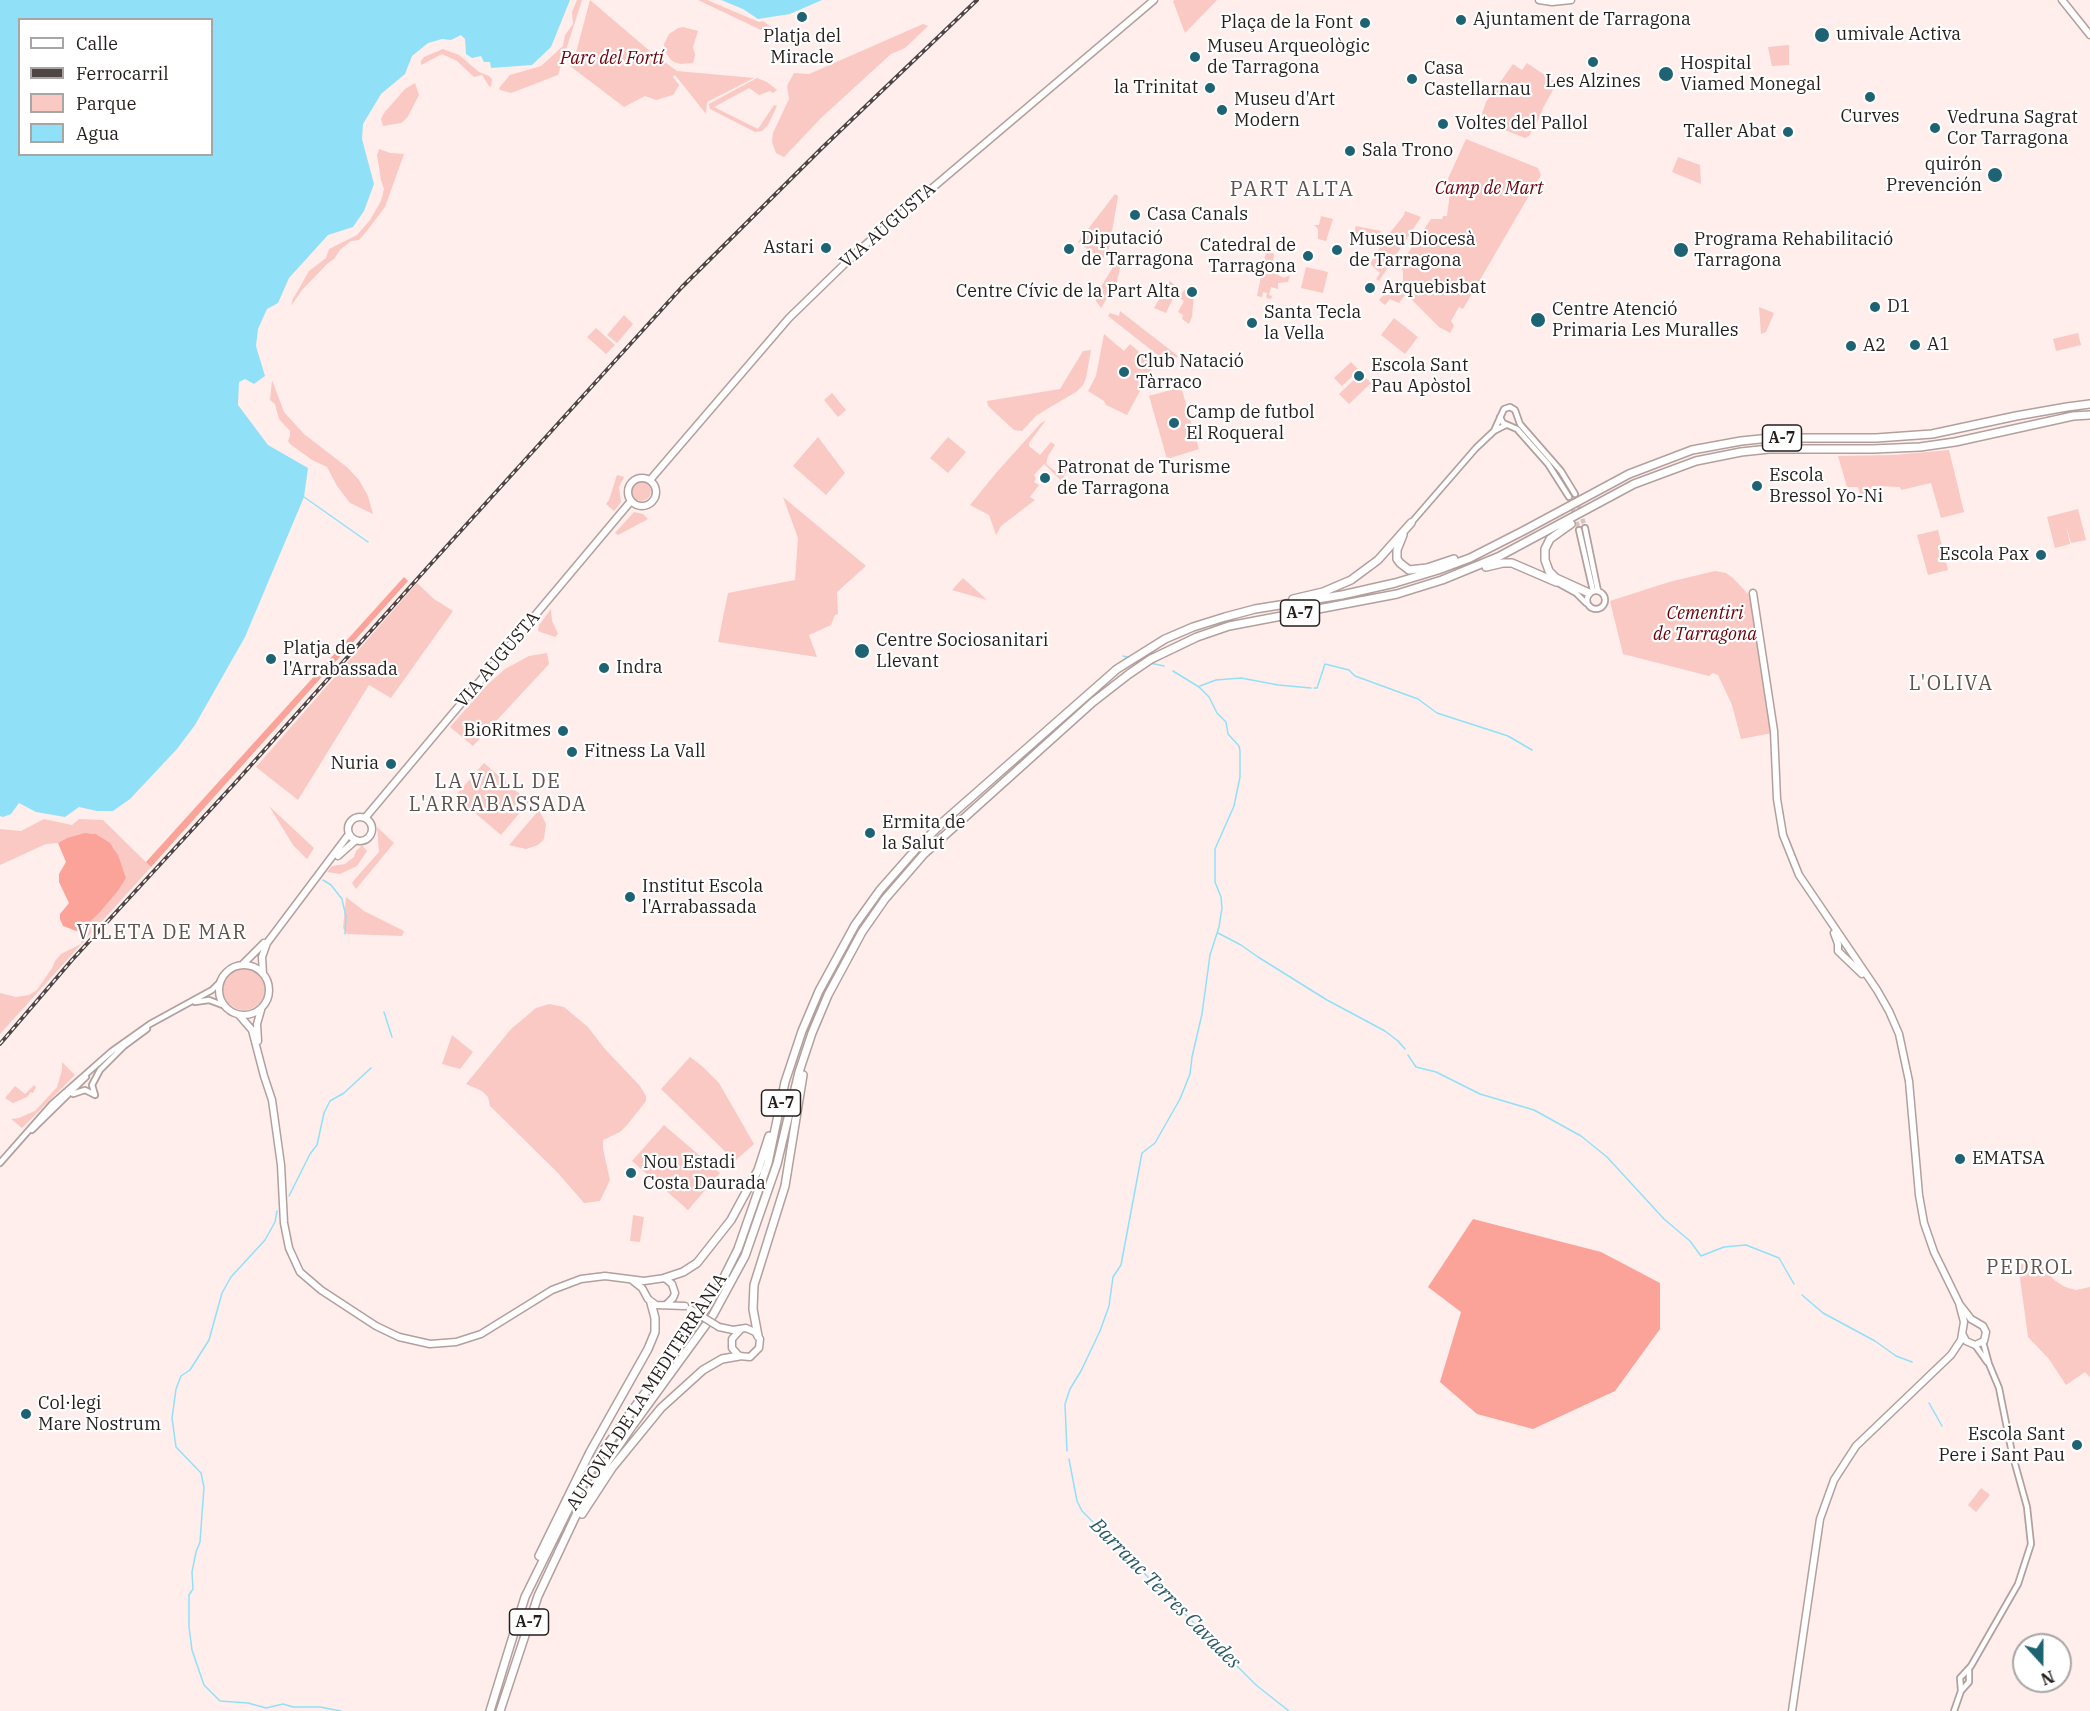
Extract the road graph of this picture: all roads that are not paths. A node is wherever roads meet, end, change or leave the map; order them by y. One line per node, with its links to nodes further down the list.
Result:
1 (1154, 0): 12 (main road, VIA AUGUSTA)
2 (1539, 0): 3 (main road)
3 (1571, 0)
4 (2062, 2): 5 (main road)
5 (2090, 34)
6 (2090, 403): 17 (highway, AUTOVIA DE LA MEDITERRÀNIA / A-7)
7 (2090, 415): 13 (highway, AUTOVIA DE LA MEDITERRÀNIA / A-7)
8 (1500, 417): 9 (street); 10 (street); 11 (street)
9 (1517, 420): 10 (street); 10 (street)
10 (1508, 425): 11 (street)
11 (1494, 431): 15 (street)
12 (650, 480): 14 (main road); 14 (main road)
13 (1634, 484): 18 (highway, AUTOVIA DE LA MEDITERRÀNIA / A-7); 20 (highway)
14 (631, 501): 24 (main road, VIA AUGUSTA)
15 (1411, 523): 17 (highway); 23 (highway)
16 (1582, 529): 20 (street)
17 (1493, 546): 23 (highway, AUTOVIA DE LA MEDITERRÀNIA / A-7)
18 (1452, 576): 19 (highway); 29 (highway, AUTOVIA DE LA MEDITERRÀNIA / A-7)
19 (1556, 582): 22 (street)
20 (1593, 592): 22 (street); 22 (street)
21 (1753, 593): 50 (main road)
22 (1590, 607)
23 (1255, 609): 40 (highway, AUTOVIA DE LA MEDITERRÀNIA / A-7)
24 (365, 818): 25 (main road); 26 (main road)
25 (349, 834): 26 (main road); 27 (main road)
26 (356, 840): 27 (main road)
27 (325, 868): 28 (main road)
28 (277, 929): 30 (main road); 31 (main road)
29 (844, 962): 57 (highway); 64 (highway, AUTOVIA DE LA MEDITERRÀNIA / A-7)
30 (242, 965): 31 (main road); 32 (main road)
31 (263, 974): 35 (main road)
32 (221, 981): 34 (main road); 36 (street)
33 (200, 1000): 34 (street); 36 (street); 41 (street)
34 (225, 1006): 37 (main road)
35 (261, 1008): 37 (main road); 38 (main road)
36 (176, 1009): 39 (street)
37 (239, 1015): 38 (main road)
38 (260, 1062): 44 (main road)
39 (98, 1064): 41 (street); 42 (street)
40 (780, 1108): 45 (highway); 65 (highway, AUTOVIA DE LA MEDITERRÀNIA / A-7)
41 (38, 1124): 42 (street)
42 (12, 1150): 43 (street)
43 (0, 1162)
44 (626, 1278): 46 (main road); 48 (main road)
45 (665, 1278): 46 (main road); 47 (main road)
46 (651, 1280): 48 (main road)
47 (675, 1293): 51 (main road); 52 (main road)
48 (646, 1294): 49 (main road)
49 (651, 1303): 51 (main road); 65 (highway)
50 (1959, 1303): 53 (main road); 56 (main road)
51 (666, 1305): 52 (main road)
52 (688, 1308): 54 (main road, bridge)
53 (1977, 1322): 56 (main road); 58 (main road)
54 (719, 1327): 55 (main road); 59 (main road)
55 (741, 1329): 57 (main road); 59 (main road)
56 (1964, 1331): 60 (main road); 61 (main road)
57 (758, 1336): 62 (main road)
58 (1983, 1342): 60 (main road); 63 (street)
59 (731, 1343): 62 (main road)
60 (1974, 1345): 61 (main road); 63 (street)
61 (1951, 1355): 74 (main road)
62 (739, 1356): 64 (highway)
63 (1989, 1364): 66 (street)
64 (567, 1535): 73 (highway, AUTOVIA DE LA MEDITERRÀNIA / A-7)
65 (525, 1597): 72 (highway, AUTOVIA DE LA MEDITERRÀNIA / A-7)
66 (1969, 1670): 67 (street); 68 (street)
67 (1962, 1676): 68 (street); 69 (street)
68 (1969, 1677): 70 (street)
69 (1960, 1683): 70 (street); 71 (street)
70 (1966, 1685): 71 (street)
71 (1961, 1691): 75 (street)
72 (490, 1711)
73 (500, 1711)
74 (1792, 1711)
75 (1954, 1711)

